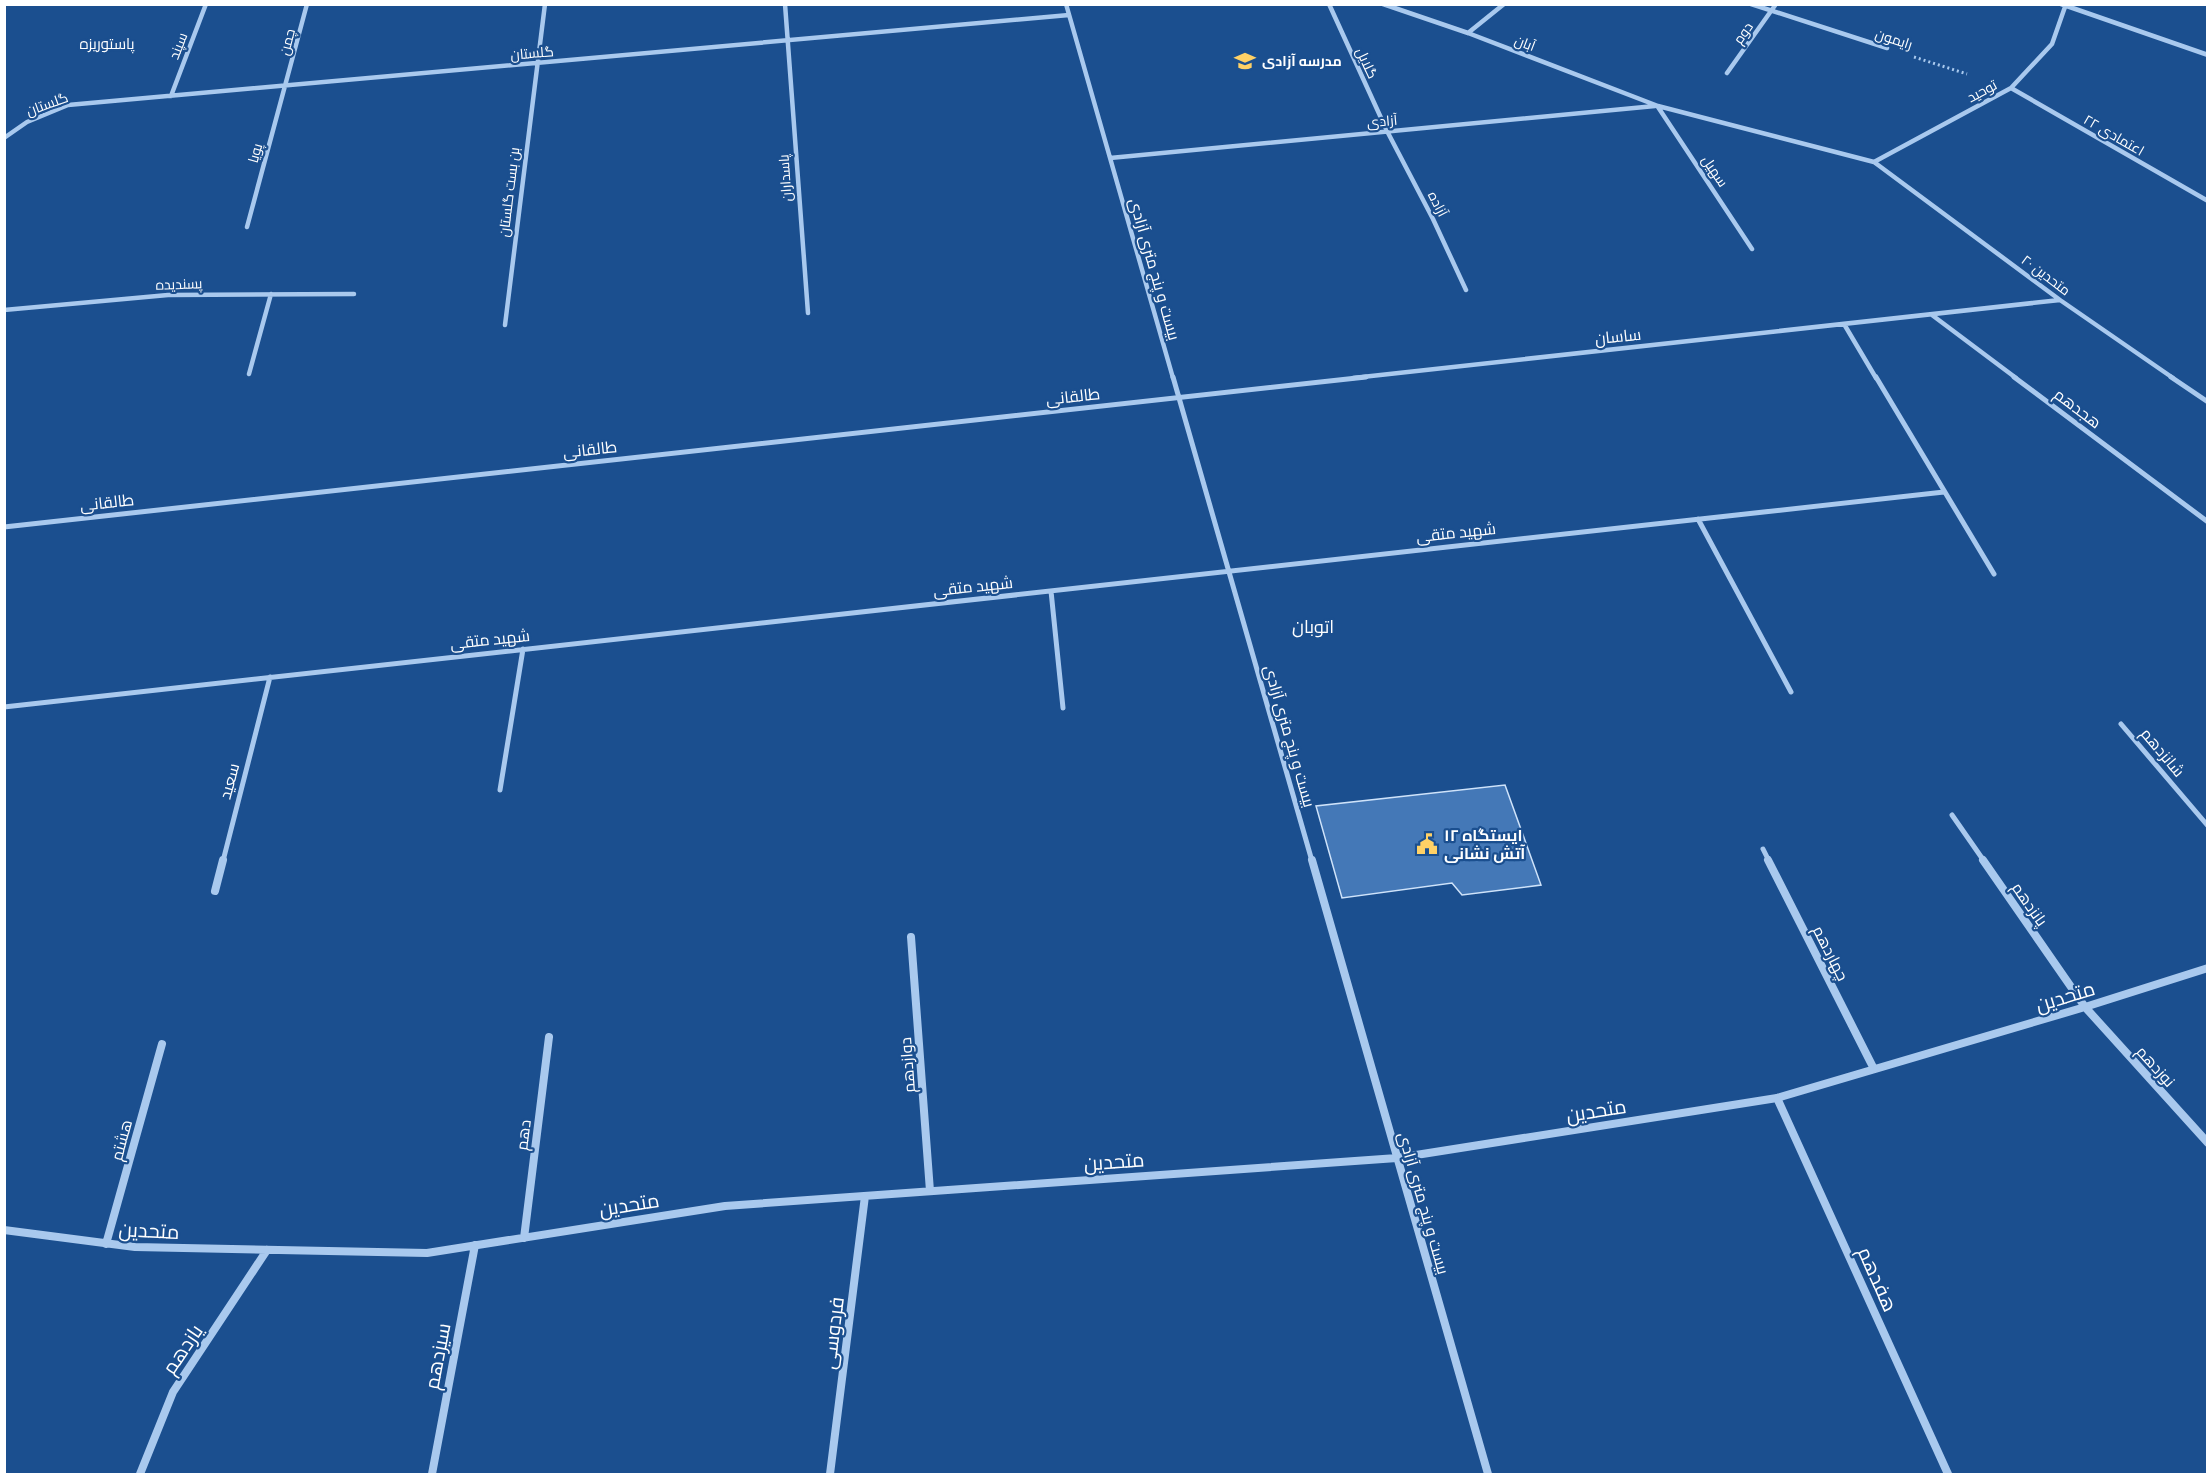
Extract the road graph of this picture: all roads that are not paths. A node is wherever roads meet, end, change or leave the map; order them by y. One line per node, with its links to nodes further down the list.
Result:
1 (206, 4): 22 (street, سپند)
2 (307, 4): 20 (street, چمن)
3 (545, 4): 18 (street, بن بست گلستان)
4 (785, 4): 15 (street, پاسداران)
5 (1066, 4): 13 (street, بیست و پنج متری آزادی)
6 (1329, 4): 24 (street, گلایل)
7 (1383, 4): 14 (street, آبان)
8 (1504, 4): 14 (street)
9 (1751, 4): 12 (street, رایمون)
10 (1776, 4): 12 (street, دوم)
11 (2064, 5): 17 (street); 21 (street, توحید)
12 (1771, 11): 16 (street, رایمون); 19 (street, دوم)
13 (1069, 15): 15 (street, گلستان); 26 (street, بیست و پنج متری آزادی)
14 (1468, 33): 23 (street, آبان)
15 (787, 41): 18 (street, گلستان); 36 (street, پاسداران)
16 (1887, 48)
17 (2208, 55)
18 (538, 63): 20 (street, گلستان); 39 (street, بن بست گلستان)
19 (1727, 73)
20 (286, 86): 22 (street, گلستان); 29 (street, پویا)
21 (2011, 88): 27 (street, توحید); 28 (street, اعتمادی ۲۲)
22 (171, 96): 25 (street, گلستان)
23 (1658, 106): 24 (street, آزادی); 27 (street); 30 (street, سهیل)
24 (1387, 131): 26 (street, آزادی); 31 (street, آزاده)
25 (4, 138)
26 (1110, 158): 41 (street, بیست و پنج متری آزادی)
27 (1874, 162): 34 (street, متحدین ۲۰)
28 (2208, 201)
29 (247, 227)
30 (1752, 249)
31 (1466, 290)
32 (271, 294): 33 (street, پسندیده); 35 (street, پسندیده); 40 (street)
33 (354, 294)
34 (2060, 300): 37 (street, ساسان); 42 (street, متحدین ۲۰)
35 (4, 310)
36 (808, 313)
37 (1932, 315): 38 (street, ساسان); 45 (street, هجدهم)
38 (1844, 324): 41 (street, ساسان); 43 (street)
39 (505, 325)
40 (249, 375)
41 (1178, 398): 46 (street, طالقانی); 47 (street, بیست و پنج متری آزادی)
42 (2208, 402)
43 (1944, 492): 44 (street, شهید متقی); 48 (street)
44 (1698, 519): 47 (street, شهید متقی); 52 (street)
45 (2208, 522)
46 (4, 527)
47 (1228, 571): 49 (street, شهید متقی); 69 (street, بیست و پنج متری آزادی)
48 (1994, 574)
49 (1051, 591): 50 (street, شهید متقی); 54 (street)
50 (523, 649): 51 (street, شهید متقی); 56 (street)
51 (270, 677): 53 (street, شهید متقی); 60 (street, سعید)
52 (1791, 692)
53 (4, 707)
54 (1063, 708)
55 (2121, 724): 58 (street, شانزدهم)
56 (500, 790)
57 (1952, 815): 63 (street, پانزدهم)
58 (2208, 826)
59 (1763, 849): 66 (street, چهاردهم)
60 (215, 891)
61 (911, 937): 70 (street, دوازدهم)
62 (2208, 968): 63 (street, متحدین)
63 (2085, 1007): 66 (street, متحدین); 68 (street, نوزدهم)
64 (549, 1036): 73 (street, دهم)
65 (162, 1044): 74 (street, هشتم)
66 (1874, 1069): 67 (street, متحدین)
67 (1777, 1098): 69 (street, متحدین); 81 (street, هفدهم)
68 (2208, 1143)
69 (1397, 1158): 70 (street, متحدین); 80 (street, بیست و پنج متری آزادی)
70 (930, 1191): 71 (street, متحدین)
71 (865, 1196): 73 (street, متحدین); 79 (street, فردوسی)
72 (4, 1230): 74 (street, متحدین)
73 (524, 1238): 75 (street, متحدین)
74 (106, 1244): 76 (street, متحدین)
75 (475, 1245): 76 (street, متحدین); 78 (street, سیزدهم)
76 (267, 1250): 77 (street, یازدهم)
77 (140, 1474)
78 (432, 1474)
79 (830, 1474)
80 (1488, 1474)
81 (1948, 1474)

